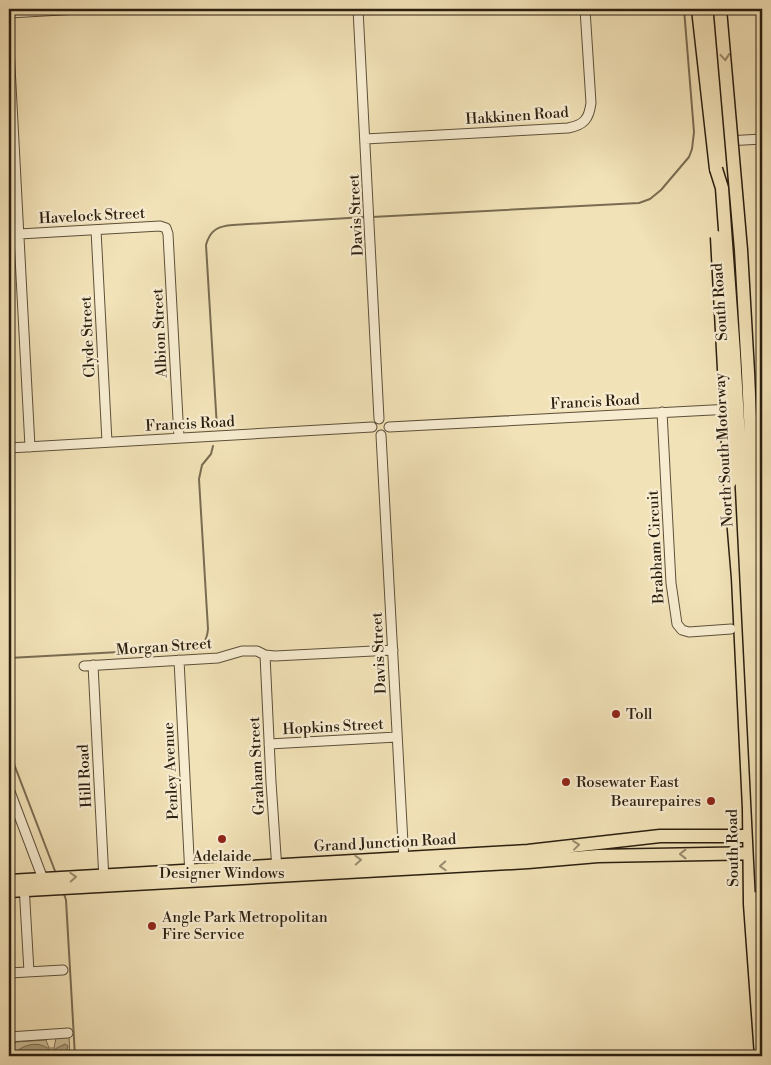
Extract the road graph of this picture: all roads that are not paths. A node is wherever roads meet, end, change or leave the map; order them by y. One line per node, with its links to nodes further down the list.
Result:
1 (79, 9): 7 (street)
2 (358, 9): 9 (street, Davis Street)
3 (585, 9): 9 (street, Hakkinen Road)
4 (698, 9): 12 (highway, North South Motorway)
5 (708, 9): 11 (main road, South Road)
6 (720, 9): 16 (highway, North South Motorway, one-way to 16, bridge)
7 (9, 13)
8 (9, 46): 15 (street)
9 (366, 139): 19 (street, Davis Street)
10 (762, 139): 11 (street)
11 (722, 141): 17 (main road, South Road)
12 (716, 169): 29 (highway, South Road, bridge); 55 (highway, North South Motorway, bridge)
13 (166, 228): 14 (street, Havelock Street); 23 (street, Albion Street)
14 (96, 230): 15 (street, Havelock Street); 24 (street, Clyde Street)
15 (19, 234): 25 (street)
16 (748, 372): 27 (highway, bridge); 34 (highway, North South Motorway, bridge)
17 (743, 409): 18 (street, Francis Road); 28 (main road, South Road)
18 (662, 412): 21 (street, Francis Road); 29 (street, Brabham Circuit)
19 (379, 419): 20 (street); 21 (street)
20 (372, 427): 22 (street); 23 (street, Francis Road)
21 (389, 427): 22 (street)
22 (381, 435): 30 (street, Davis Street)
23 (179, 438): 24 (street, Francis Road)
24 (107, 442): 25 (street, Francis Road)
25 (30, 447): 26 (street, Francis Road)
26 (9, 448)
27 (762, 463)
28 (762, 590)
29 (735, 625): 38 (highway, South Road)
30 (393, 650): 31 (street, Morgan Street); 35 (street, Davis Street)
31 (265, 655): 32 (street, Morgan Street); 36 (street, Graham Street)
32 (179, 660): 33 (street, Morgan Street); 48 (street, Penley Avenue)
33 (88, 666): 51 (street, Hill Road)
34 (762, 686)
35 (397, 737): 36 (street, Hopkins Street); 45 (street, Davis Street)
36 (270, 744): 47 (street, Graham Street)
37 (9, 789): 52 (street)
38 (749, 809): 39 (highway); 40 (highway, South Road)
39 (717, 836): 40 (highway, Grand Junction Road); 45 (highway, Grand Junction Road, one-way to 39)
40 (749, 836): 41 (highway, Grand Junction Road); 44 (highway, South Road)
41 (762, 836)
42 (762, 853): 44 (highway, Grand Junction Road)
43 (732, 854): 44 (highway, Grand Junction Road); 45 (highway, Grand Junction Road, one-way to 45); 56 (highway)
44 (749, 854): 49 (highway, South Road)
45 (404, 863): 47 (highway, Grand Junction Road)
46 (762, 869): 49 (highway)
47 (277, 870): 48 (highway, Grand Junction Road)
48 (190, 876): 51 (highway, Grand Junction Road)
49 (750, 879): 56 (highway, South Road)
50 (9, 881): 53 (highway, Grand Junction Road)
51 (104, 881): 52 (highway, Grand Junction Road)
52 (43, 884): 53 (highway, Grand Junction Road)
53 (24, 885): 54 (highway, Grand Junction Road); 58 (street)
54 (9, 891)
55 (762, 892)
56 (750, 904): 62 (highway, South Road)
57 (63, 970): 58 (street)
58 (29, 972): 59 (street)
59 (9, 973)
60 (68, 1033): 61 (street)
61 (9, 1037)
62 (761, 1056)

